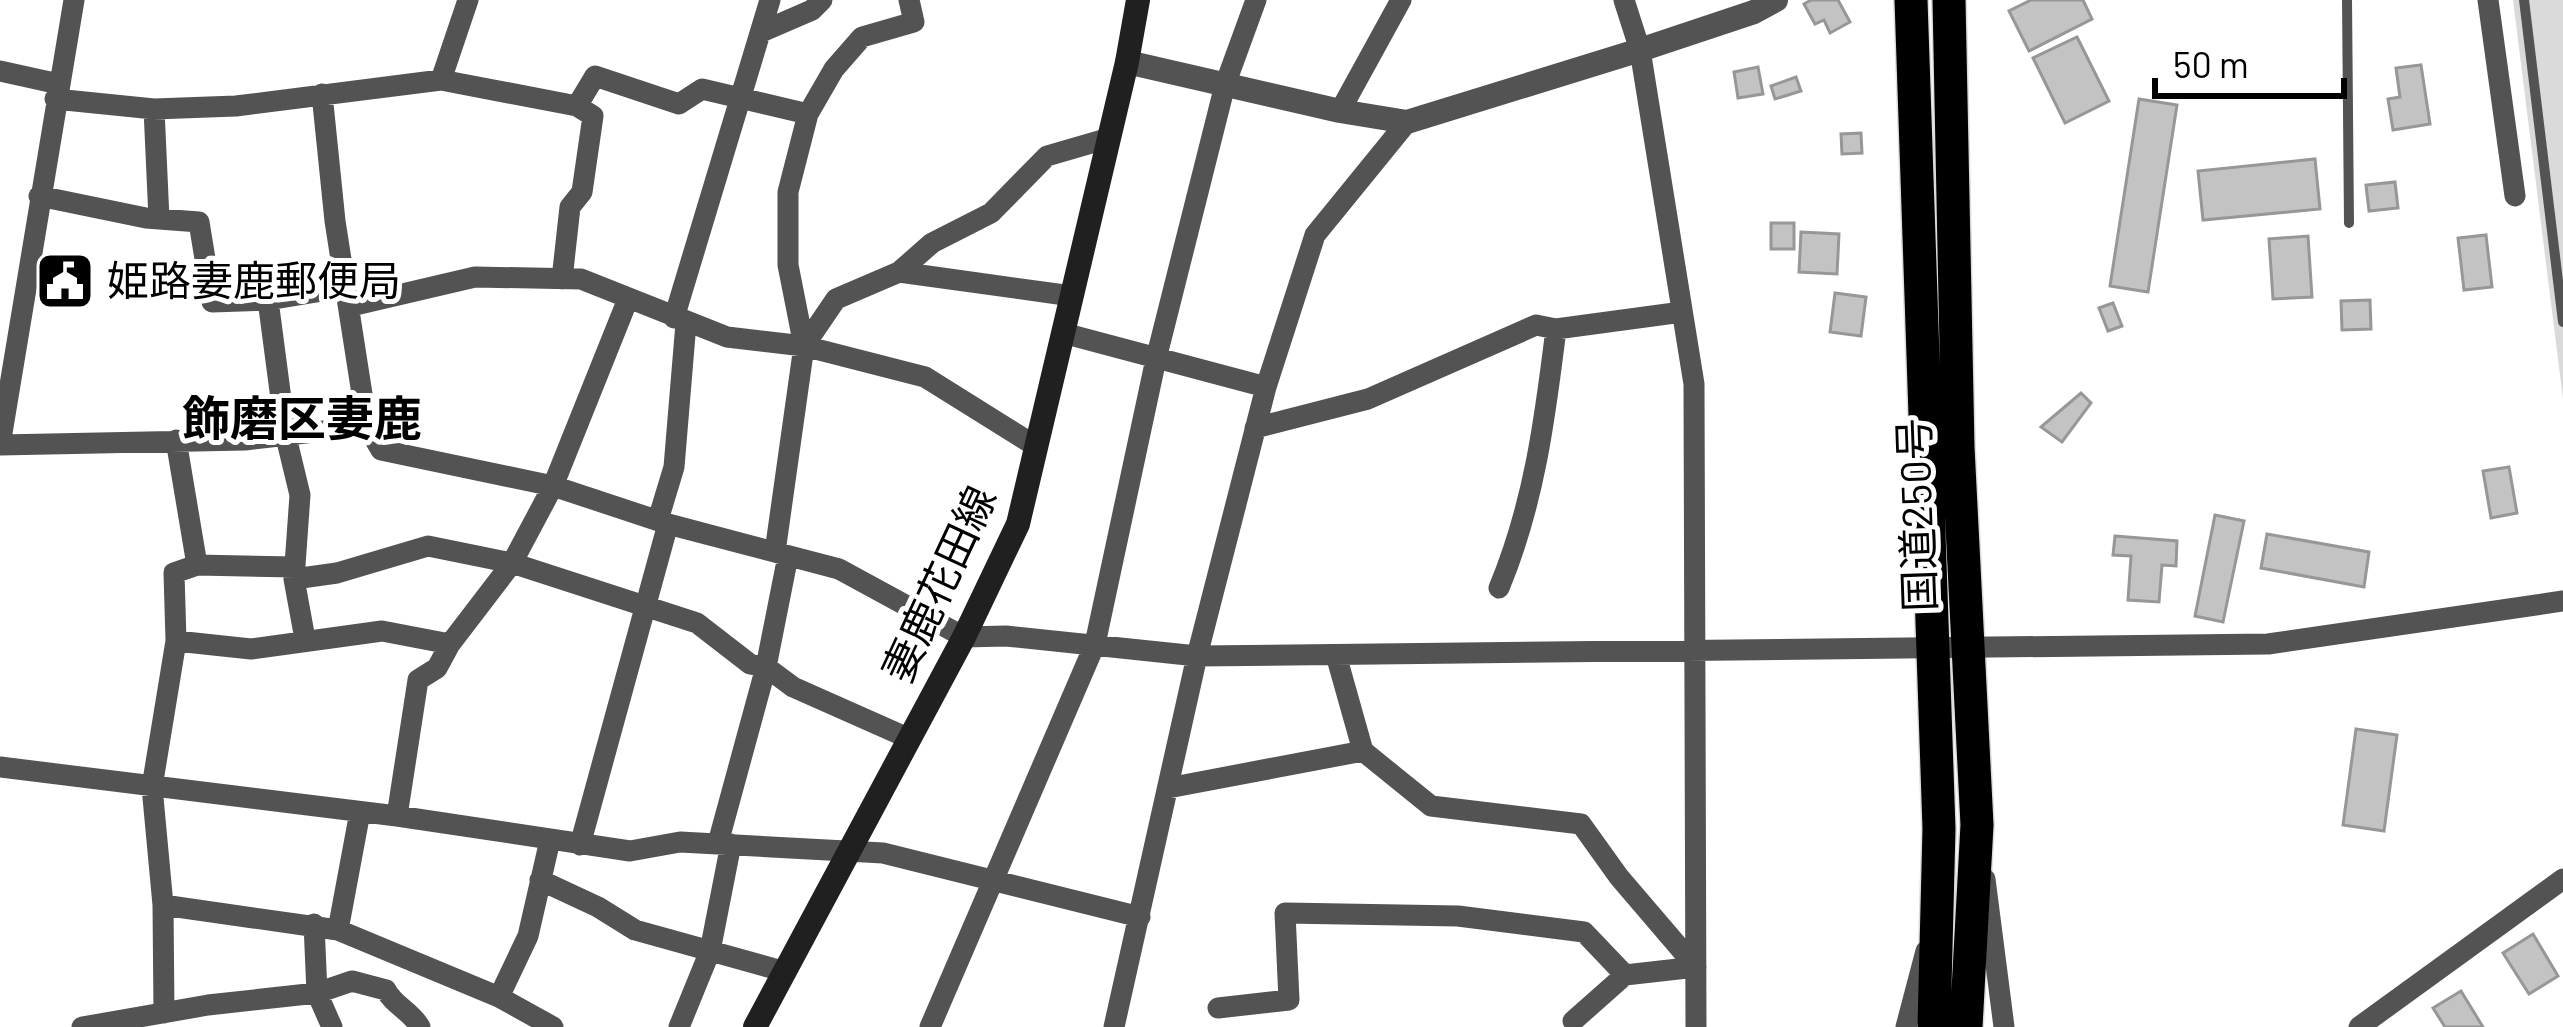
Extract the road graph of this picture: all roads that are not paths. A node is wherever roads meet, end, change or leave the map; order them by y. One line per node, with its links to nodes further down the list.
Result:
1 (74, 0): 22 (street)
2 (468, 0): 20 (street)
3 (770, 0): 16 (street)
4 (822, 0): 16 (street)
5 (909, 0): 28 (street)
6 (1138, 0): 18 (main road, 妻鹿花田線)
7 (1256, 0): 21 (street)
8 (1402, 0): 27 (street)
9 (1624, 0): 17 (street)
10 (1776, 0): 17 (street)
11 (1912, 0): 70 (highway, 国道250号)
12 (1949, 0): 71 (highway, 国道250号)
13 (2347, 0): 34 (lane)
14 (2488, 0): 32 (street)
15 (2524, 0): 43 (lane)
16 (761, 32): 24 (street)
17 (1640, 50): 29 (street); 41 (street)
18 (1127, 62): 21 (street); 30 (main road, 妻鹿花田線)
19 (0, 71): 22 (street)
20 (441, 80): 23 (street); 25 (street)
21 (1225, 85): 27 (street); 47 (street)
22 (57, 92): 26 (street); 31 (street)
23 (322, 94): 26 (street); 37 (street)
24 (740, 99): 25 (street); 28 (street); 42 (street)
25 (577, 106): 36 (street)
26 (154, 109): 33 (street)
27 (1340, 111): 29 (street)
28 (808, 114): 46 (street)
29 (1407, 122): 49 (street)
30 (1109, 137): 35 (street); 38 (main road, 妻鹿花田線)
31 (40, 196): 33 (street); 48 (street)
32 (2516, 196)
33 (158, 219): 40 (street)
34 (2349, 223)
35 (899, 272): 38 (street); 46 (street)
36 (562, 278): 37 (street); 39 (street)
37 (349, 296): 40 (street); 50 (street)
38 (1072, 296): 45 (main road, 妻鹿花田線)
39 (628, 298): 42 (street); 56 (street)
40 (268, 300): 52 (street)
41 (1682, 312): 44 (street); 72 (street)
42 (680, 320): 46 (street); 57 (street)
43 (2563, 322)
44 (1556, 329): 51 (street); 62 (street)
45 (1063, 333): 47 (street); 55 (main road, 妻鹿花田線)
46 (804, 346): 55 (street); 58 (street)
47 (1156, 359): 49 (street); 69 (street)
48 (6, 364): 54 (street)
49 (1266, 387): 51 (street)
50 (367, 426): 52 (street); 56 (street)
51 (1255, 428): 74 (street)
52 (286, 437): 53 (street); 61 (street)
53 (176, 440): 54 (street); 60 (street)
54 (0, 445)
55 (1037, 447): 65 (main road, 妻鹿花田線)
56 (553, 486): 57 (street); 59 (street)
57 (663, 522): 58 (street); 64 (street)
58 (782, 554): 65 (street); 75 (street)
59 (512, 563): 61 (street); 64 (street); 68 (street)
60 (196, 566): 61 (street); 67 (street)
61 (294, 573): 66 (street)
62 (1498, 588)
63 (2563, 601): 71 (street)
64 (644, 609): 75 (street); 85 (street)
65 (964, 637): 69 (street); 76 (main road, 妻鹿花田線)
66 (305, 639): 67 (street); 68 (street)
67 (176, 641): 79 (street)
68 (450, 644): 82 (street)
69 (1095, 644): 74 (street); 90 (street)
70 (1930, 650): 71 (street); 72 (street); 92 (highway, 国道250号)
71 (1967, 650): 83 (highway, 国道250号)
72 (1693, 653): 73 (street); 98 (street)
73 (1336, 655): 74 (street); 77 (street)
74 (1197, 656): 80 (street)
75 (766, 667): 76 (street); 86 (street)
76 (908, 738): 87 (main road, 妻鹿花田線)
77 (1364, 751): 80 (street); 98 (street)
78 (0, 767): 79 (street)
79 (152, 787): 81 (street); 91 (street)
80 (1168, 788): 93 (street)
81 (360, 812): 82 (street); 95 (street)
82 (397, 816): 84 (street)
83 (1977, 825): 118 (highway, 国道250号); 119 (street)
84 (550, 840): 85 (street); 89 (street)
85 (580, 844): 86 (street)
86 (724, 844): 87 (street); 96 (street)
87 (848, 849): 90 (street); 99 (main road, 妻鹿花田線)
88 (2563, 879): 120 (street)
89 (540, 880): 96 (street); 102 (street)
90 (993, 882): 93 (street); 113 (street)
91 (163, 905): 94 (street); 105 (street)
92 (1937, 910): 116 (street); 117 (highway, 国道250号)
93 (1139, 917): 114 (street)
94 (314, 923): 95 (street); 101 (street)
95 (338, 930): 97 (street)
96 (710, 951): 99 (street); 111 (street)
97 (410, 960): 102 (street); 103 (street)
98 (1696, 967): 100 (street); 115 (street)
99 (786, 972): 112 (main road, 妻鹿花田線)
100 (1625, 975): 104 (street); 106 (street)
101 (317, 992): 103 (street); 105 (street); 108 (street)
102 (499, 997): 110 (street)
103 (390, 998): 109 (street)
104 (1218, 1008)
105 (162, 1018): 107 (street)
106 (1573, 1021)
107 (82, 1027)
108 (332, 1027)
109 (420, 1027)
110 (554, 1027)
111 (680, 1027)
112 (755, 1027)
113 (930, 1027)
114 (1114, 1027)
115 (1696, 1027)
116 (1906, 1027)
117 (1934, 1027)
118 (1966, 1027)
119 (2004, 1027)
120 (2359, 1027)

